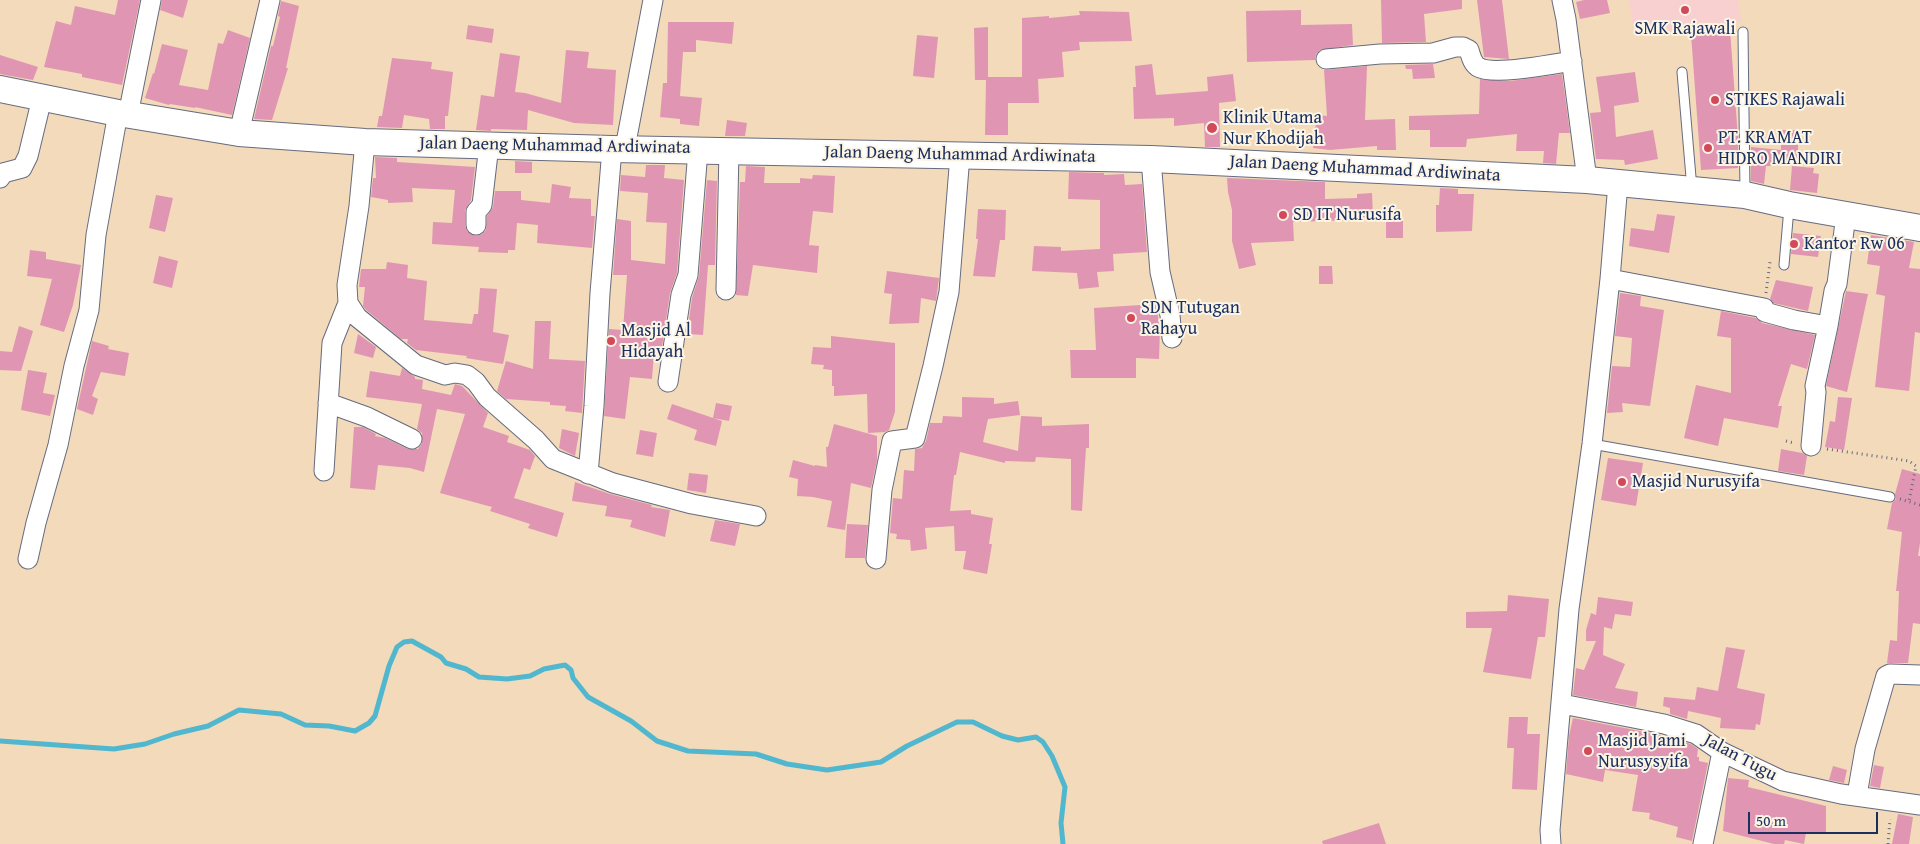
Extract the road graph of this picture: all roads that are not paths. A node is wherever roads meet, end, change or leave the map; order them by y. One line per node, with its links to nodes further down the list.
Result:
1 (151, 0): 11 (street)
2 (270, 0): 12 (street)
3 (653, 0): 15 (street)
4 (1560, 0): 7 (street)
5 (1743, 32): 24 (lane)
6 (1326, 58): 7 (street)
7 (1572, 61): 21 (street)
8 (1682, 72): 23 (lane)
9 (0, 89): 10 (main road, Jalan Daeng Muhammad Ardiwinata)
10 (42, 98): 11 (main road, Jalan Daeng Muhammad Ardiwinata); 20 (street)
11 (123, 114): 12 (main road, Jalan Daeng Muhammad Ardiwinata); 44 (street)
12 (239, 133): 13 (main road, Jalan Daeng Muhammad Ardiwinata)
13 (365, 142): 14 (main road, Jalan Daeng Muhammad Ardiwinata); 32 (street)
14 (489, 145): 15 (main road, Jalan Daeng Muhammad Ardiwinata); 27 (street)
15 (618, 149): 16 (main road, Jalan Daeng Muhammad Ardiwinata); 41 (street)
16 (698, 150): 17 (main road, Jalan Daeng Muhammad Ardiwinata); 35 (street)
17 (729, 150): 18 (main road, Jalan Daeng Muhammad Ardiwinata); 31 (street)
18 (960, 155): 19 (main road, Jalan Daeng Muhammad Ardiwinata); 45 (street)
19 (1151, 159): 21 (main road, Jalan Daeng Muhammad Ardiwinata); 34 (street)
20 (0, 178)
21 (1587, 180): 22 (main road, Jalan Daeng Muhammad Ardiwinata)
22 (1618, 183): 23 (main road, Jalan Daeng Muhammad Ardiwinata); 30 (street)
23 (1692, 189): 24 (main road, Jalan Daeng Muhammad Ardiwinata)
24 (1745, 195): 25 (main road, Jalan Daeng Muhammad Ardiwinata)
25 (1789, 205): 26 (main road, Jalan Daeng Muhammad Ardiwinata); 29 (lane)
26 (1846, 215): 28 (main road, Jalan Daeng Muhammad Ardiwinata); 33 (street)
27 (476, 225)
28 (1920, 228)
29 (1784, 265)
30 (1610, 280): 33 (street); 38 (street)
31 (726, 290)
32 (348, 303): 36 (street); 41 (street)
33 (1828, 326): 39 (street)
34 (1172, 338)
35 (668, 382)
36 (328, 403): 37 (street); 40 (street)
37 (412, 439)
38 (1592, 444): 42 (lane); 47 (street)
39 (1811, 446)
40 (324, 471)
41 (588, 474): 43 (street)
42 (1890, 497)
43 (756, 516)
44 (28, 559)
45 (876, 559)
46 (1920, 675): 49 (street)
47 (1562, 704): 48 (street, Jalan Tugu); 51 (street)
48 (1722, 752): 49 (street, Jalan Tugu); 52 (street)
49 (1857, 795): 50 (street, Jalan Tugu)
50 (1920, 805)
51 (1551, 844)
52 (1703, 844)

